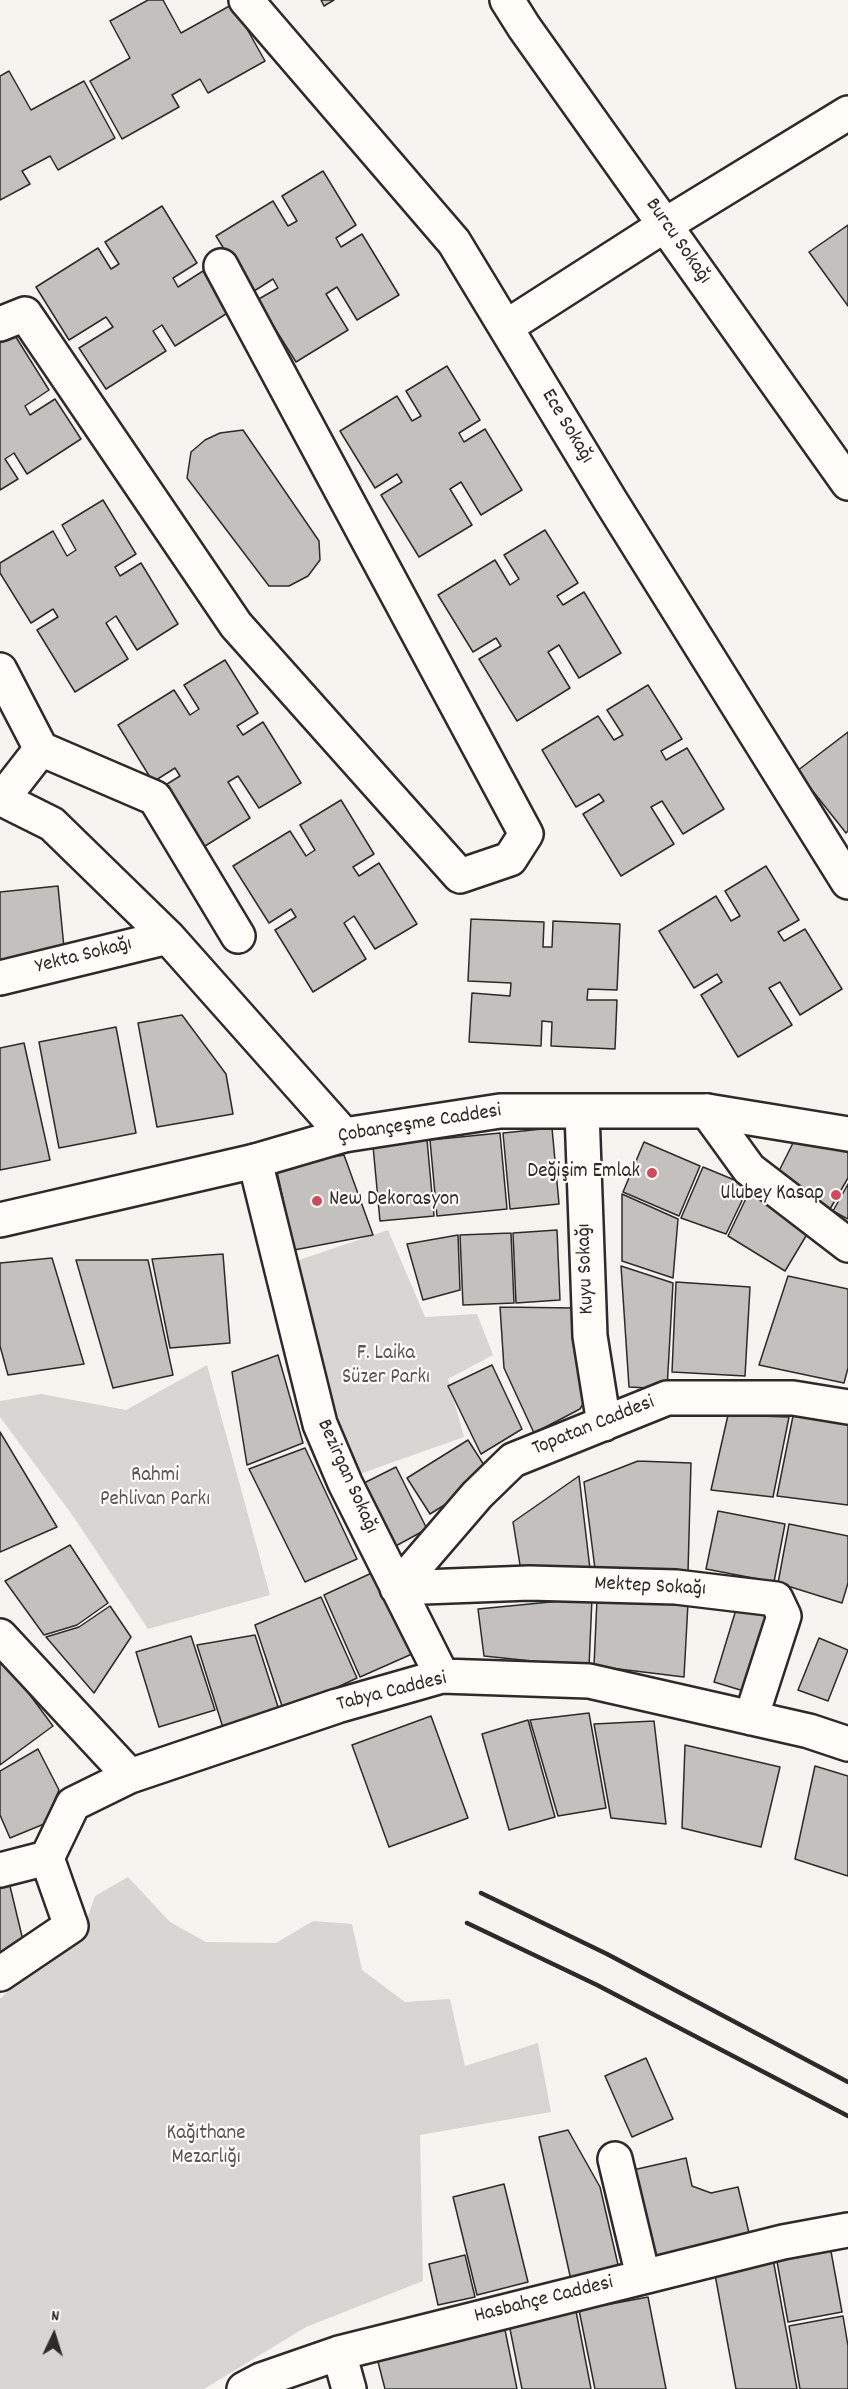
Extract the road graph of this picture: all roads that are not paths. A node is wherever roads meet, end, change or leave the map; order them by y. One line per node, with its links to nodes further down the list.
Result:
1 (246, 0): 7 (street, Ece Sokağı)
2 (507, 0): 4 (street, Burcu Sokağı)
3 (848, 113): 4 (street)
4 (665, 225): 7 (street); 8 (street, Burcu Sokağı)
5 (221, 266): 6 (street)
6 (0, 324)
7 (506, 327): 12 (street, Ece Sokağı)
8 (848, 483)
9 (0, 670): 10 (street)
10 (41, 748): 11 (street); 13 (street)
11 (1, 799): 14 (street)
12 (848, 882)
13 (238, 936)
14 (168, 937): 15 (street, Yekta Sokağı); 19 (street)
15 (0, 978)
16 (706, 1111): 17 (street, Çobançeşme Caddesi); 18 (street, Çobançeşme Caddesi); 22 (street)
17 (582, 1112): 19 (street, Çobançeşme Caddesi); 24 (street, Kuyu Sokağı)
18 (848, 1134)
19 (344, 1135): 20 (street, Çobançeşme Caddesi)
20 (255, 1161): 21 (street, Çobançeşme Caddesi); 25 (street, Bezirgan Sokağı)
21 (0, 1220)
22 (848, 1245)
23 (848, 1407): 24 (street, Topatan Caddesi)
24 (604, 1424): 25 (street, Topatan Caddesi)
25 (397, 1588): 27 (street, Bezirgan Sokağı); 28 (street, Mektep Sokağı)
26 (0, 1636): 30 (street)
27 (442, 1676): 28 (street, Tabya Caddesi); 30 (street, Tabya Caddesi)
28 (751, 1718): 29 (street, Tabya Caddesi)
29 (848, 1744)
30 (130, 1776): 31 (street, Tabya Caddesi)
31 (47, 1858): 32 (street); 33 (street)
32 (0, 1870)
33 (0, 1974)
34 (615, 2159): 36 (street)
35 (848, 2230): 36 (street, Hasbahçe Caddesi)
36 (643, 2276): 37 (street, Hasbahçe Caddesi)
37 (339, 2353): 38 (street, Hasbahçe Caddesi); 39 (street)
38 (244, 2389)
39 (350, 2389)

